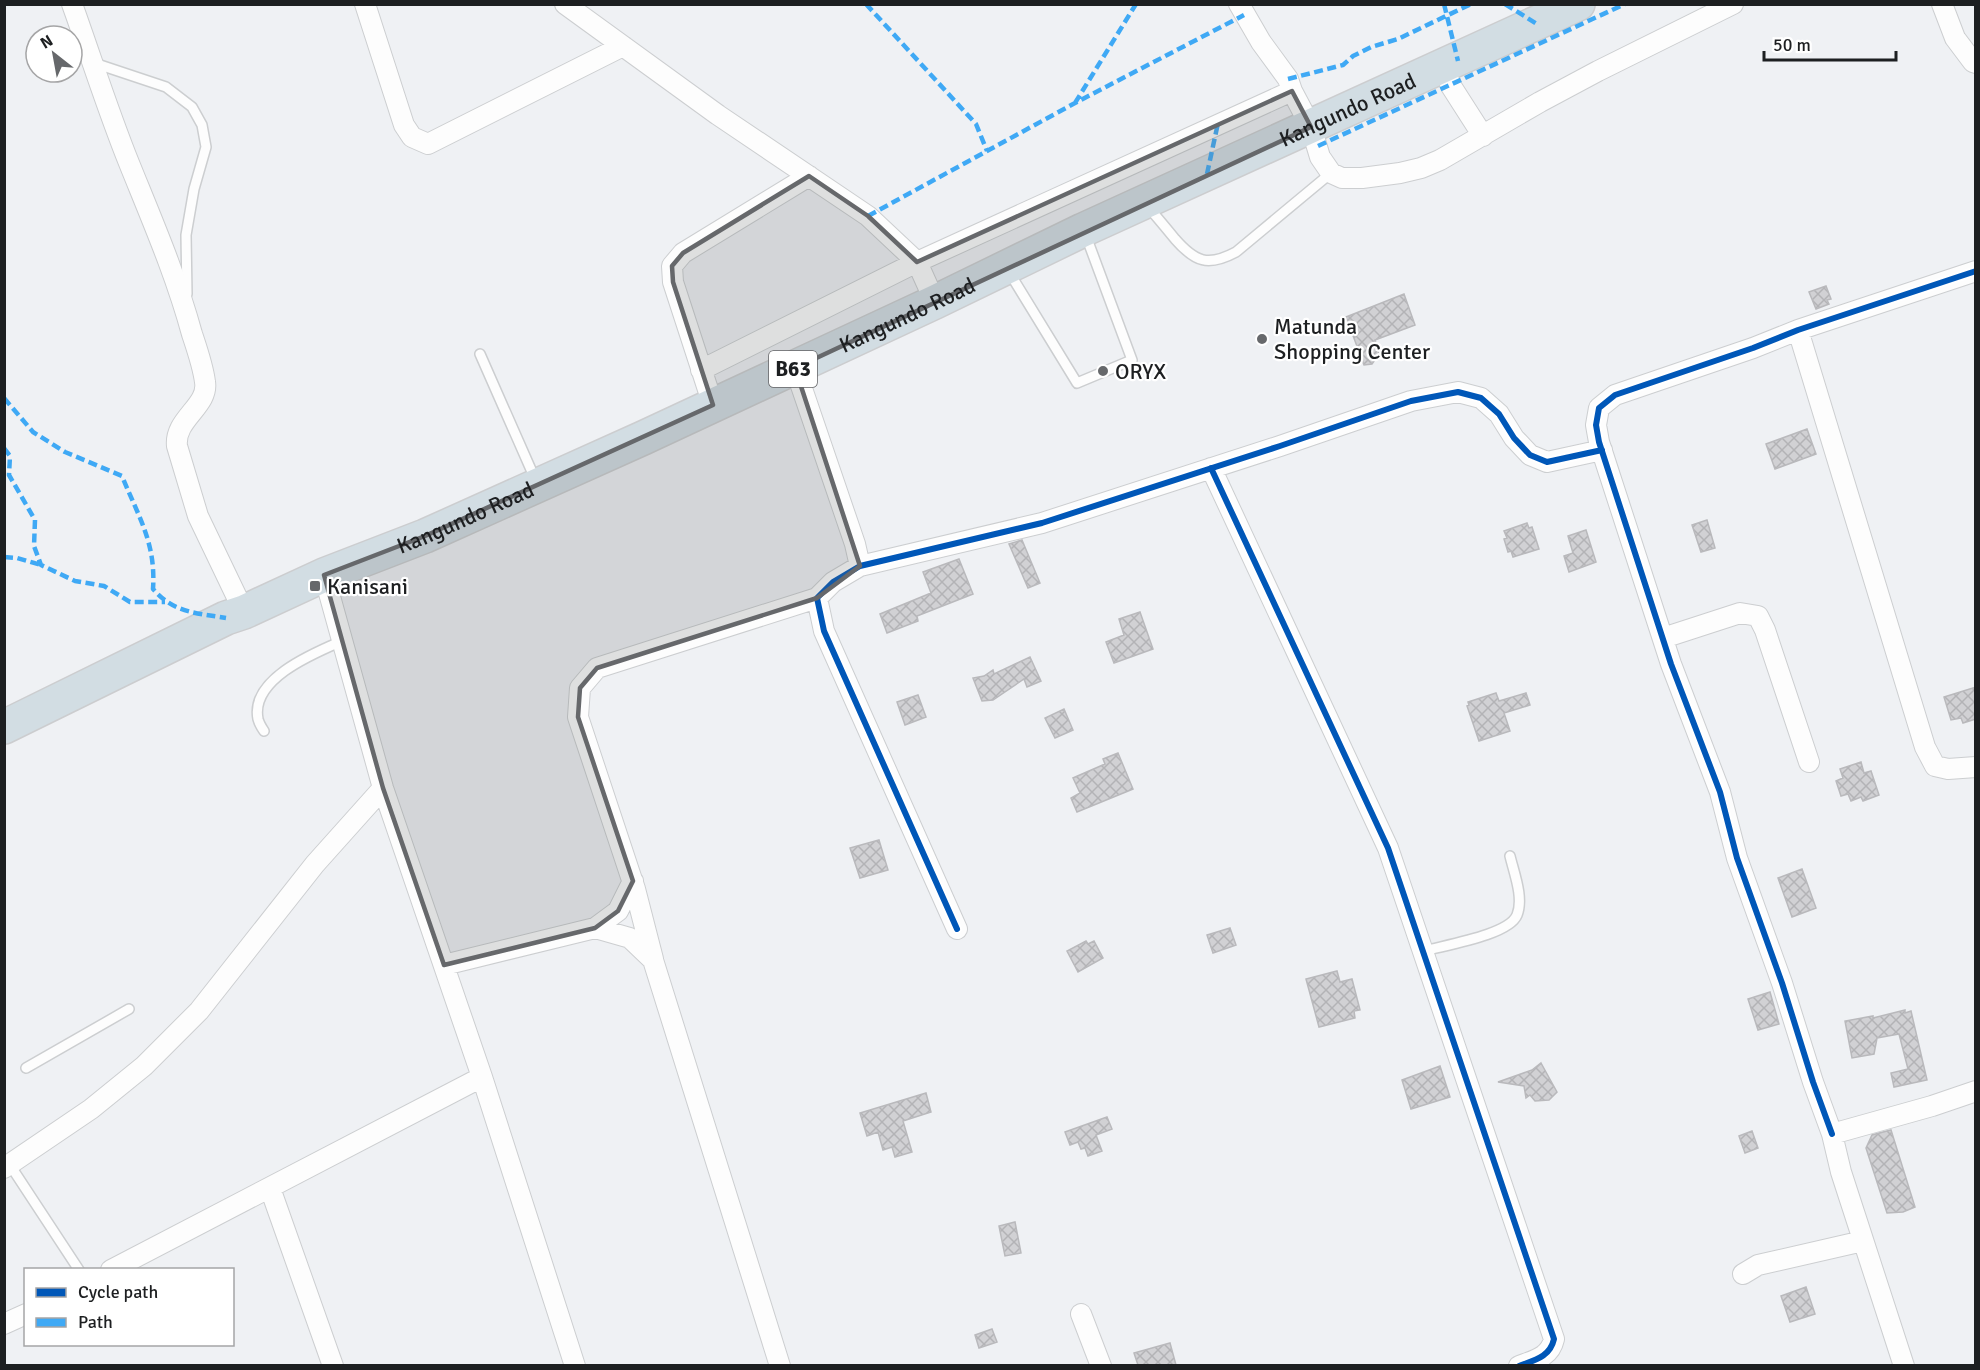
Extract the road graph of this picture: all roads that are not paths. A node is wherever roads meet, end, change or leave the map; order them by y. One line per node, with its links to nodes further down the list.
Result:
1 (72, 4): 9 (street)
2 (365, 4): 8 (street)
3 (565, 4): 8 (street)
4 (1239, 4): 12 (street)
5 (1578, 4): 11 (highway, Kangundo Road / B63)
6 (1733, 4): 14 (street)
7 (1942, 4): 10 (street)
8 (623, 46): 16 (street)
9 (93, 62): 23 (street); 23 (lane)
10 (1976, 63)
11 (1444, 67): 13 (highway, Kangundo Road / B63); 14 (street)
12 (1292, 91): 13 (street); 19 (street)
13 (1311, 127): 15 (street); 17 (highway, Kangundo Road / B63)
14 (1482, 136): 15 (street)
15 (1331, 173): 17 (lane)
16 (809, 176): 19 (street); 27 (street)
17 (1144, 202): 18 (highway, Kangundo Road / B63)
18 (1083, 230): 20 (highway, Kangundo Road / B63); 20 (lane)
19 (917, 262): 22 (street); 27 (street)
20 (1006, 267): 22 (highway, Kangundo Road / B63)
21 (1976, 271): 24 (street)
22 (935, 302): 26 (highway, Kangundo Road / B63)
23 (187, 314): 35 (street)
24 (1798, 330): 29 (street); 41 (street)
25 (480, 354): 31 (lane)
26 (795, 368): 28 (highway, Kangundo Road / B63); 32 (street)
27 (701, 370): 28 (street)
28 (713, 405): 31 (highway, Kangundo Road / B63)
29 (1602, 450): 30 (street); 36 (street)
30 (1211, 468): 32 (street); 47 (street)
31 (537, 485): 33 (highway, Kangundo Road / B63)
32 (860, 567): 34 (street)
33 (324, 575): 35 (highway, Kangundo Road / B63); 37 (street)
34 (817, 598): 44 (street); 46 (street)
35 (244, 612): 38 (highway, Kangundo Road / B63)
36 (1663, 638): 40 (street); 54 (street)
37 (342, 641): 39 (lane); 42 (street)
38 (4, 727)
39 (264, 731)
40 (1809, 762)
41 (1976, 767)
42 (383, 788): 49 (street); 55 (street)
43 (1510, 856): 47 (lane)
44 (633, 881): 45 (street); 48 (street)
45 (595, 928): 48 (street); 49 (street)
46 (957, 929)
47 (1424, 951): 68 (street)
48 (653, 960): 66 (street)
49 (444, 965): 52 (street)
50 (129, 1009): 51 (lane)
51 (26, 1068)
52 (482, 1077): 56 (street); 65 (street)
53 (1976, 1091): 54 (street)
54 (1832, 1134): 57 (street)
55 (7, 1166): 58 (lane)
56 (270, 1188): 59 (street); 64 (street)
57 (1863, 1241): 60 (street); 69 (street)
58 (78, 1268)
59 (113, 1268)
60 (1743, 1274)
61 (1081, 1314): 67 (street)
62 (24, 1315): 63 (street)
63 (4, 1324)
64 (333, 1365)
65 (575, 1365)
66 (780, 1365)
67 (1101, 1365)
68 (1519, 1365)
69 (1904, 1365)

